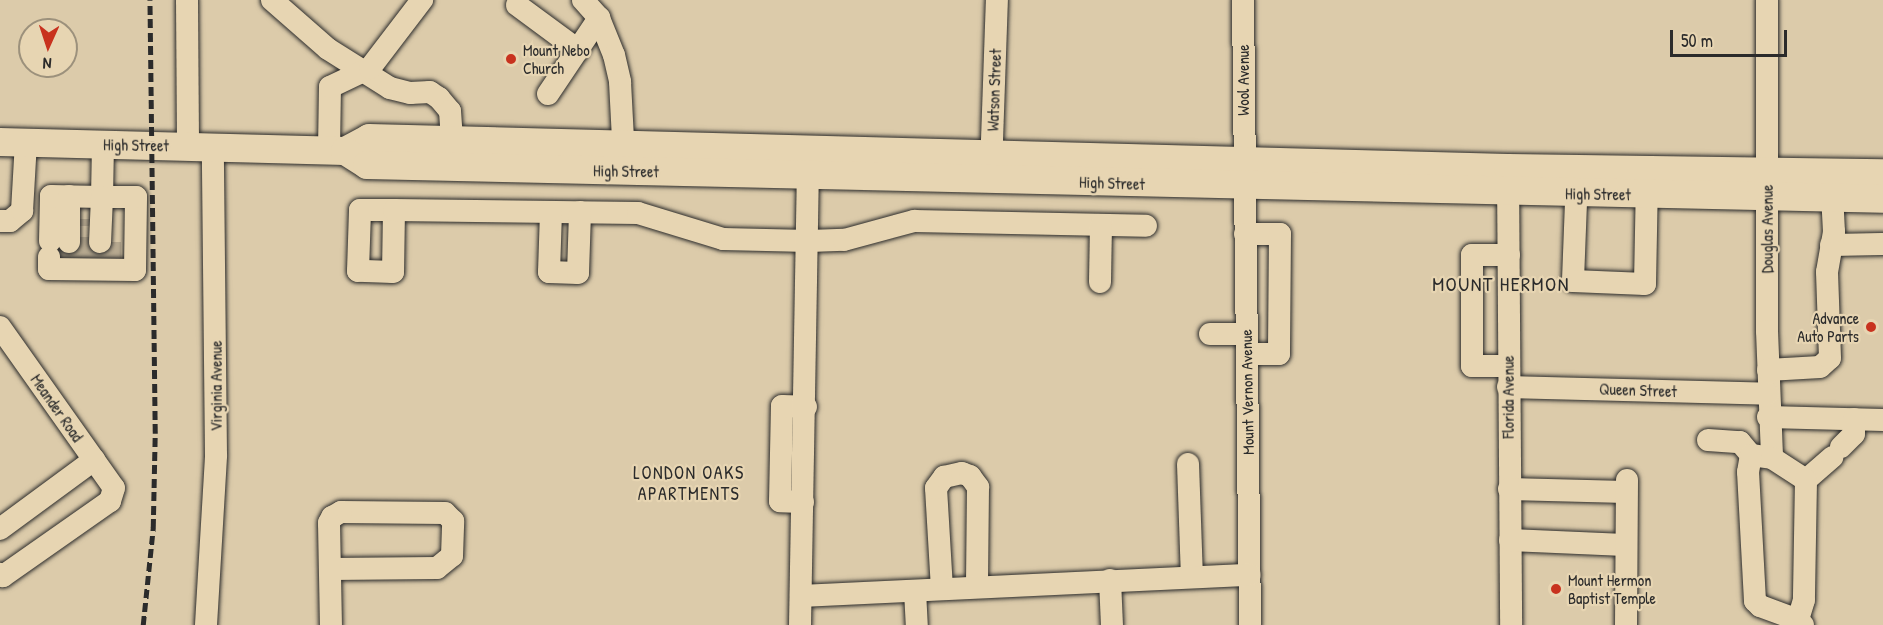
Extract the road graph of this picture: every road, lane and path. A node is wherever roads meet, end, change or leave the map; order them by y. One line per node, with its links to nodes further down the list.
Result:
1 (187, 0): 16 (street, Virginia Avenue)
2 (272, 0): 11 (street)
3 (422, 0): 11 (street)
4 (583, 0): 9 (street)
5 (997, 0): 19 (street, Watson Street)
6 (1243, 0): 20 (street, Wool Avenue)
7 (1767, 0): 26 (street, Douglas Avenue)
8 (517, 6): 10 (street)
9 (599, 18): 10 (street); 18 (street)
10 (578, 50): 12 (street)
11 (364, 71): 13 (street); 17 (street)
12 (548, 94)
13 (452, 141): 17 (main road, High Street); 18 (main road, High Street)
14 (13, 142): 15 (main road, High Street); 33 (street)
15 (103, 144): 16 (main road, High Street); 27 (street)
16 (200, 147): 17 (main road, High Street); 71 (street, Virginia Avenue)
17 (337, 151): 18 (main road, High Street)
18 (624, 159): 19 (main road, High Street); 22 (main road, High Street)
19 (991, 166): 20 (main road, High Street); 22 (main road, High Street)
20 (1245, 173): 23 (main road, High Street); 36 (street, Mount Vernon Avenue)
21 (1883, 173): 26 (main road, High Street)
22 (808, 176): 37 (street)
23 (1508, 180): 24 (main road, High Street); 40 (street, Florida Avenue)
24 (1577, 181): 25 (main road, High Street); 25 (street)
25 (1647, 183): 26 (main road, High Street)
26 (1767, 185): 28 (main road, High Street); 46 (street, Douglas Avenue)
27 (106, 197): 41 (street); 41 (street); 41 (street)
28 (1832, 198): 29 (main road, High Street); 39 (street)
29 (1883, 199)
30 (394, 210): 31 (street)
31 (551, 212): 32 (street); 32 (street)
32 (580, 212): 37 (street)
33 (0, 221)
34 (1101, 225): 35 (street); 37 (street); 42 (street)
35 (1146, 226)
36 (1245, 234): 45 (street, Mount Vernon Avenue); 45 (street)
37 (809, 241): 69 (street)
38 (1883, 244): 39 (street)
39 (1832, 245): 46 (street)
40 (1509, 255): 47 (street, Florida Avenue); 47 (street, Queen Street)
41 (86, 257)
42 (1100, 282)
43 (0, 327): 54 (street, Meander Road)
44 (1210, 334): 45 (street)
45 (1246, 344): 63 (street, Mount Vernon Avenue)
46 (1768, 370): 48 (street, Douglas Avenue)
47 (1508, 376): 48 (street, Queen Street); 57 (street, Florida Avenue)
48 (1768, 394): 49 (street, Douglas Avenue)
49 (1768, 417): 50 (street); 53 (street, Douglas Avenue)
50 (1854, 419): 51 (street); 56 (street)
51 (1883, 420)
52 (1708, 440): 53 (street)
53 (1761, 457): 56 (street); 70 (street, Douglas Avenue)
54 (94, 460): 58 (street); 62 (street, Meander Road)
55 (1188, 464): 64 (street)
56 (1806, 480): 70 (street)
57 (1509, 489): 59 (street, Florida Avenue); 60 (street)
58 (0, 529)
59 (1510, 540): 60 (street); 77 (street, Florida Avenue)
60 (1625, 545): 78 (street)
61 (330, 569): 61 (street); 72 (street)
62 (0, 574)
63 (1250, 575): 64 (street); 76 (street, Mount Vernon Avenue)
64 (1192, 577): 65 (street)
65 (1110, 580): 66 (street); 75 (street)
66 (976, 587): 67 (street); 67 (street)
67 (942, 589): 68 (street)
68 (915, 591): 69 (street); 74 (street)
69 (801, 596): 73 (street)
70 (1801, 622)
71 (206, 625)
72 (331, 625)
73 (800, 625)
74 (917, 625)
75 (1112, 625)
76 (1250, 625)
77 (1511, 625)
78 (1626, 625)

